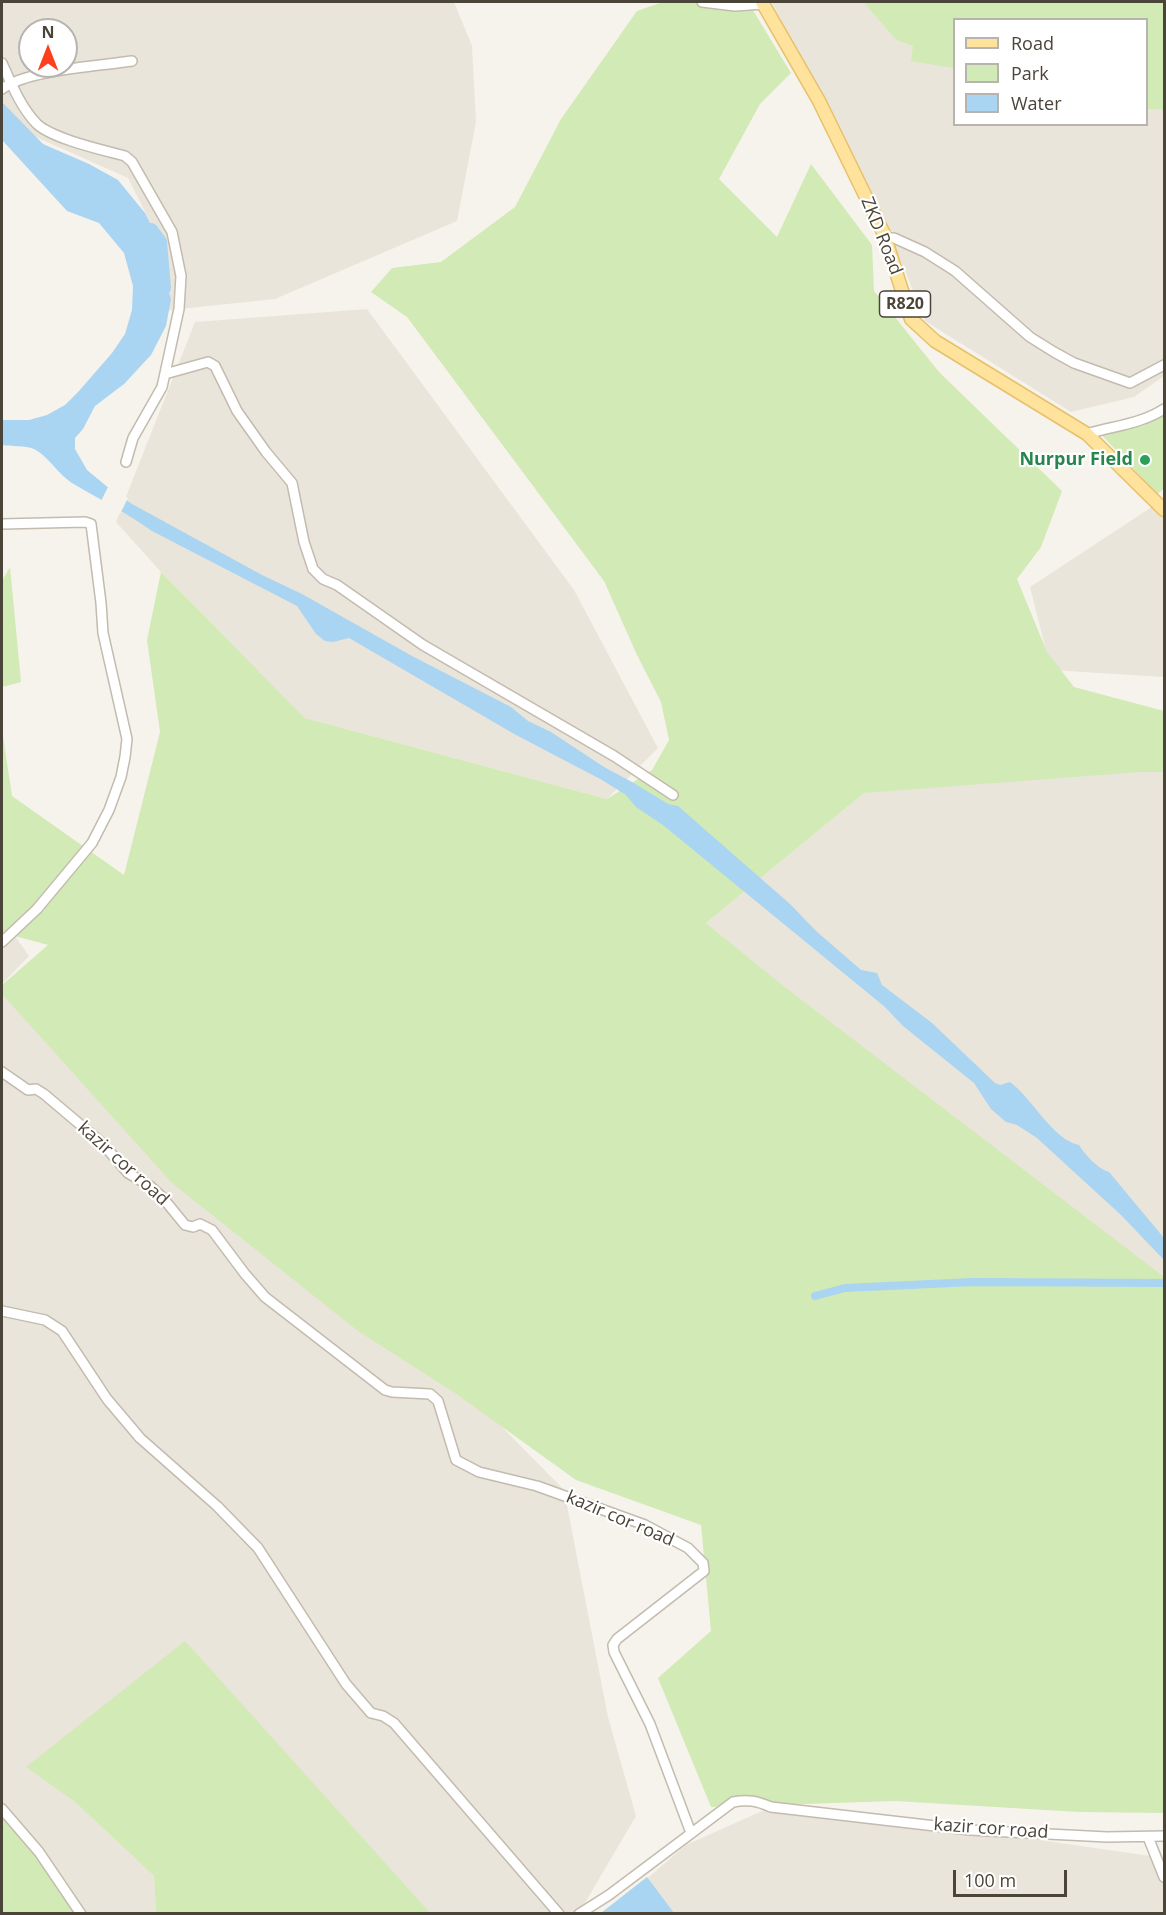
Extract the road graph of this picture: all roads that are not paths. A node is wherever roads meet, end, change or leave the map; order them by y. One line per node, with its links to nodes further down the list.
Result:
1 (702, 2): 2 (street)
2 (762, 3): 6 (main road, ZKD Road / R820)
3 (132, 61): 5 (street)
4 (2, 63): 5 (street)
5 (6, 85): 8 (street)
6 (885, 238): 7 (street); 10 (main road, ZKD Road / R820)
7 (1164, 365)
8 (165, 374): 11 (street); 14 (street)
9 (1164, 409): 10 (street)
10 (1087, 434): 12 (main road, ZKD Road / R820)
11 (126, 462)
12 (1164, 510)
13 (2, 524): 15 (street)
14 (674, 795)
15 (2, 942)
16 (2, 1072): 19 (street, kazir cor road)
17 (2, 1311): 24 (street)
18 (2, 1809): 23 (street)
19 (691, 1833): 21 (street, kazir cor road); 25 (street)
20 (1164, 1836): 21 (street, kazir cor road)
21 (1148, 1837): 22 (street)
22 (1164, 1877)
23 (81, 1914)
24 (559, 1914)
25 (579, 1914)

